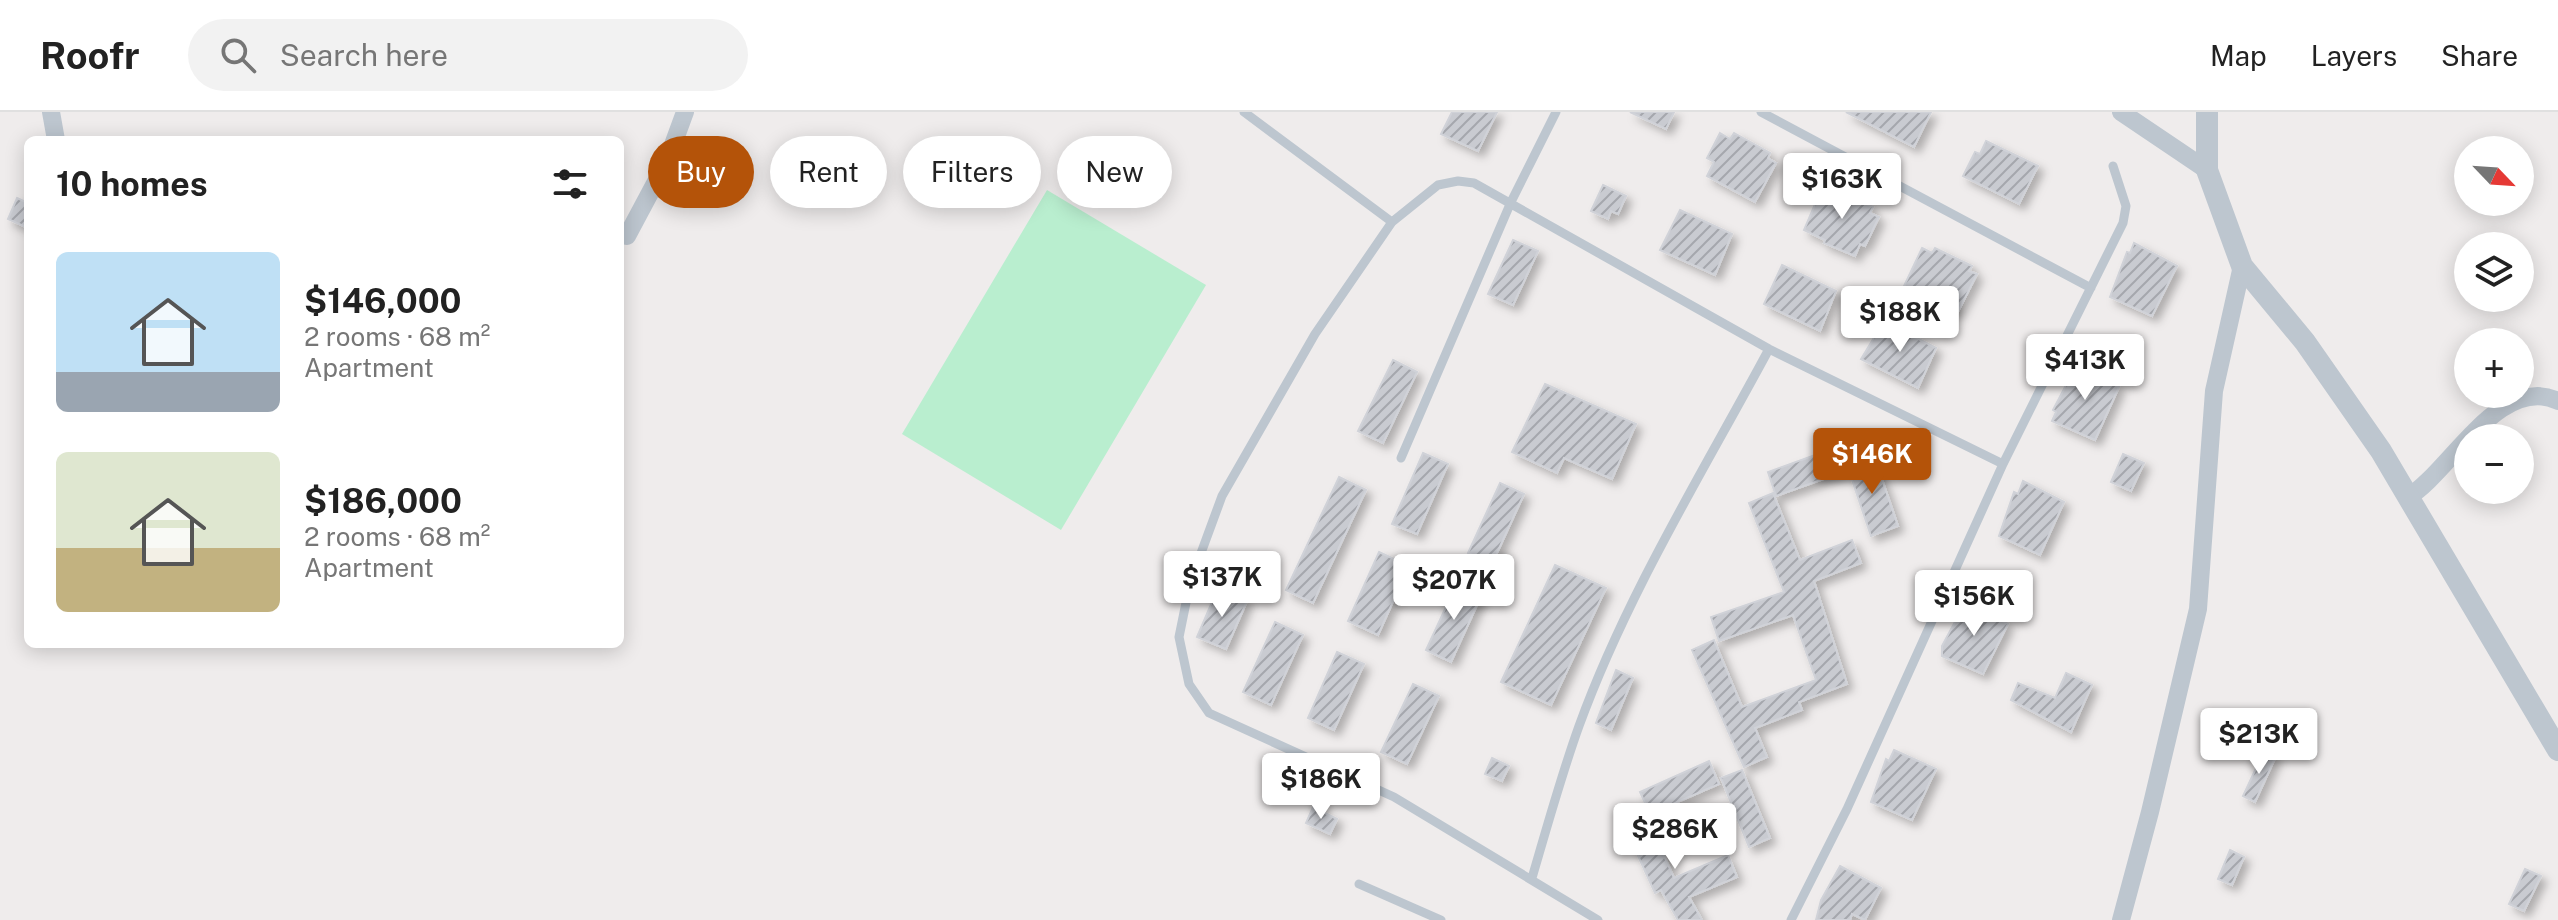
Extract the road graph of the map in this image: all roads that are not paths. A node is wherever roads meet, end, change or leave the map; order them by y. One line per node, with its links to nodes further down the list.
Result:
1 (51, 112): 8 (street)
2 (685, 112): 13 (street)
3 (1244, 112): 12 (lane)
4 (1556, 112): 11 (lane)
5 (1761, 112): 15 (lane)
6 (2121, 112): 10 (street)
7 (2207, 112): 10 (street)
8 (55, 136)
9 (2113, 166): 15 (lane)
10 (2207, 170): 14 (street)
11 (1511, 202): 12 (lane); 16 (lane); 18 (lane)
12 (1392, 222): 22 (lane)
13 (627, 236)
14 (2242, 266): 20 (street); 27 (street)
15 (2091, 288): 19 (lane)
16 (1769, 349): 19 (lane); 22 (lane)
17 (2558, 401): 20 (street)
18 (1401, 458)
19 (2003, 464): 26 (lane)
20 (2408, 497): 21 (street)
21 (2558, 750)
22 (1532, 878): 25 (lane)
23 (1359, 884): 24 (lane)
24 (1441, 920)
25 (1598, 920)
26 (1791, 920)
27 (2121, 920)

